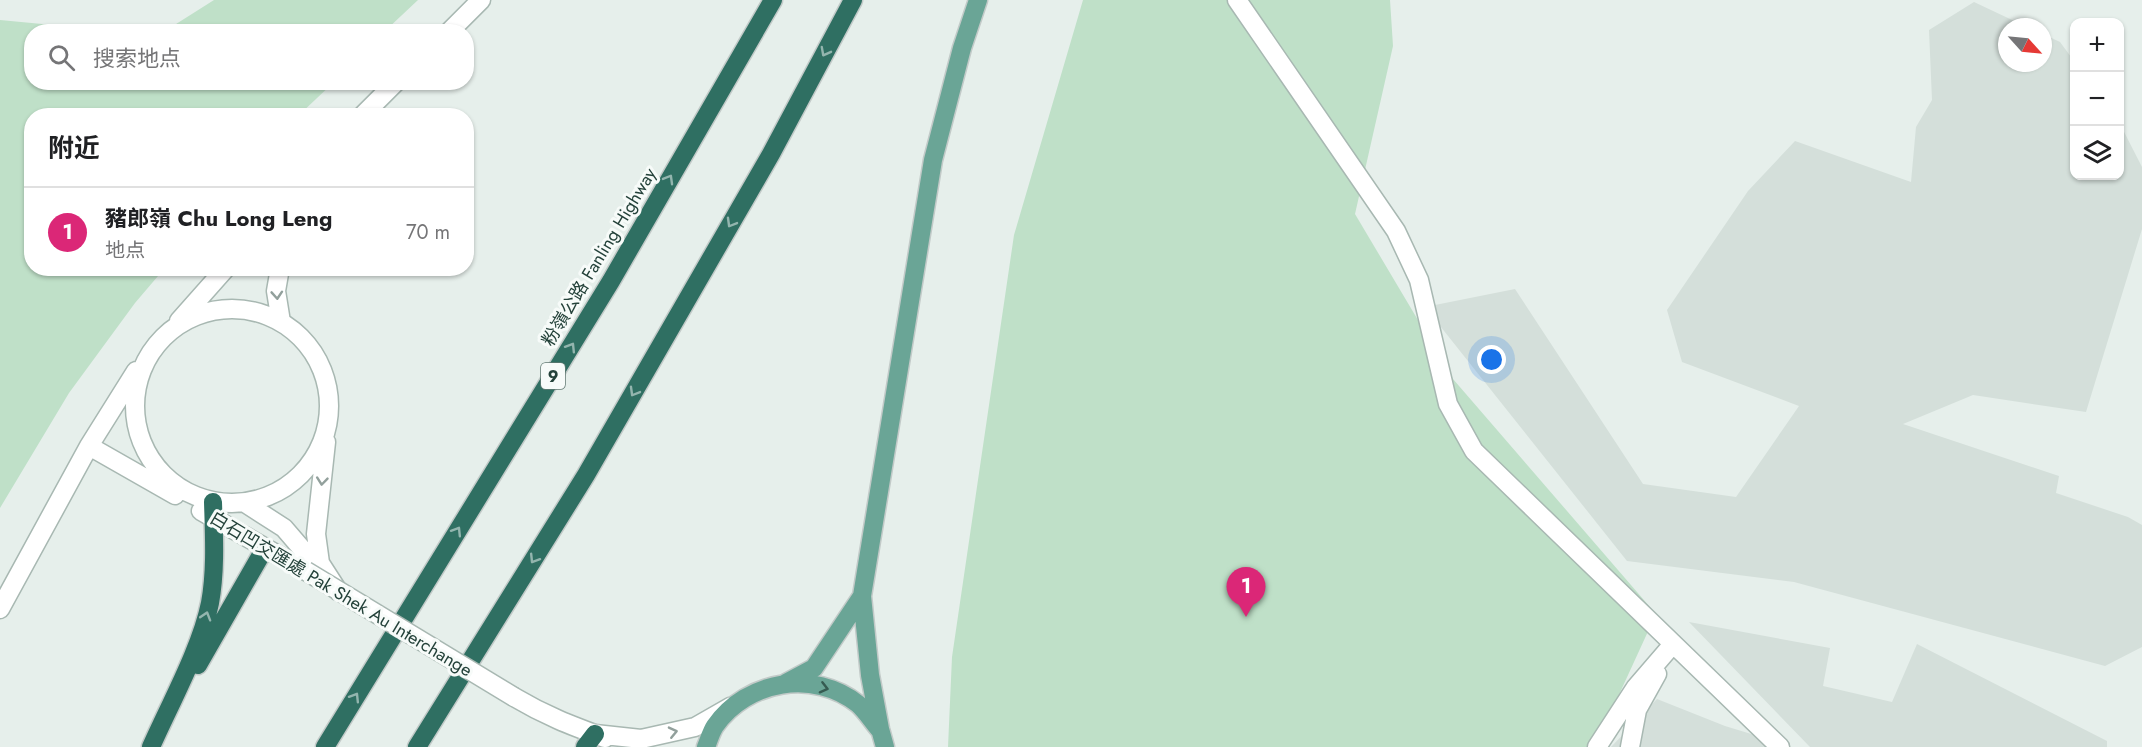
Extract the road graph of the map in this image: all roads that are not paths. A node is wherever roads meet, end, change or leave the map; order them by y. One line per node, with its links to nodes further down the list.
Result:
1 (481, 0): 6 (street)
2 (772, 0): 29 (highway, 粉嶺公路 Fanling Highway / 9, one-way to 2)
3 (853, 0): 30 (highway, one-way to 30)
4 (978, 0): 21 (main road)
5 (1237, 0): 23 (street)
6 (457, 24)
7 (388, 90): 8 (street)
8 (370, 108)
9 (219, 276): 12 (street)
10 (279, 276): 11 (street, one-way to 11)
11 (281, 322): 12 (street); 13 (street)
12 (150, 353): 14 (street); 15 (street)
13 (328, 423): 18 (street); 20 (street, one-way to 20)
14 (89, 446): 16 (street); 19 (street, 白石凹交匯處 Pak Shek Au Interchange)
15 (157, 467): 16 (street); 17 (street)
16 (68, 485): 22 (street)
17 (213, 502): 18 (street); 28 (highway, one-way to 17)
18 (245, 503): 20 (street)
19 (266, 548): 20 (street, 白石凹交匯處 Pak Shek Au Interchange, bridge); 28 (highway)
20 (338, 591): 27 (street, 白石凹交匯處 Pak Shek Au Interchange, bridge)
21 (862, 596): 24 (main road); 26 (main road)
22 (0, 609)
23 (1673, 644): 34 (street); 35 (street); 36 (street)
24 (782, 685): 25 (main road); 26 (main road, one-way to 26)
25 (738, 703): 27 (street, one-way to 25); 32 (main road)
26 (879, 729): 33 (main road)
27 (590, 741): 31 (street)
28 (151, 747)
29 (325, 747)
30 (417, 747)
31 (630, 747)
32 (706, 747)
33 (886, 747)
34 (1597, 747)
35 (1630, 747)
36 (1780, 747)

